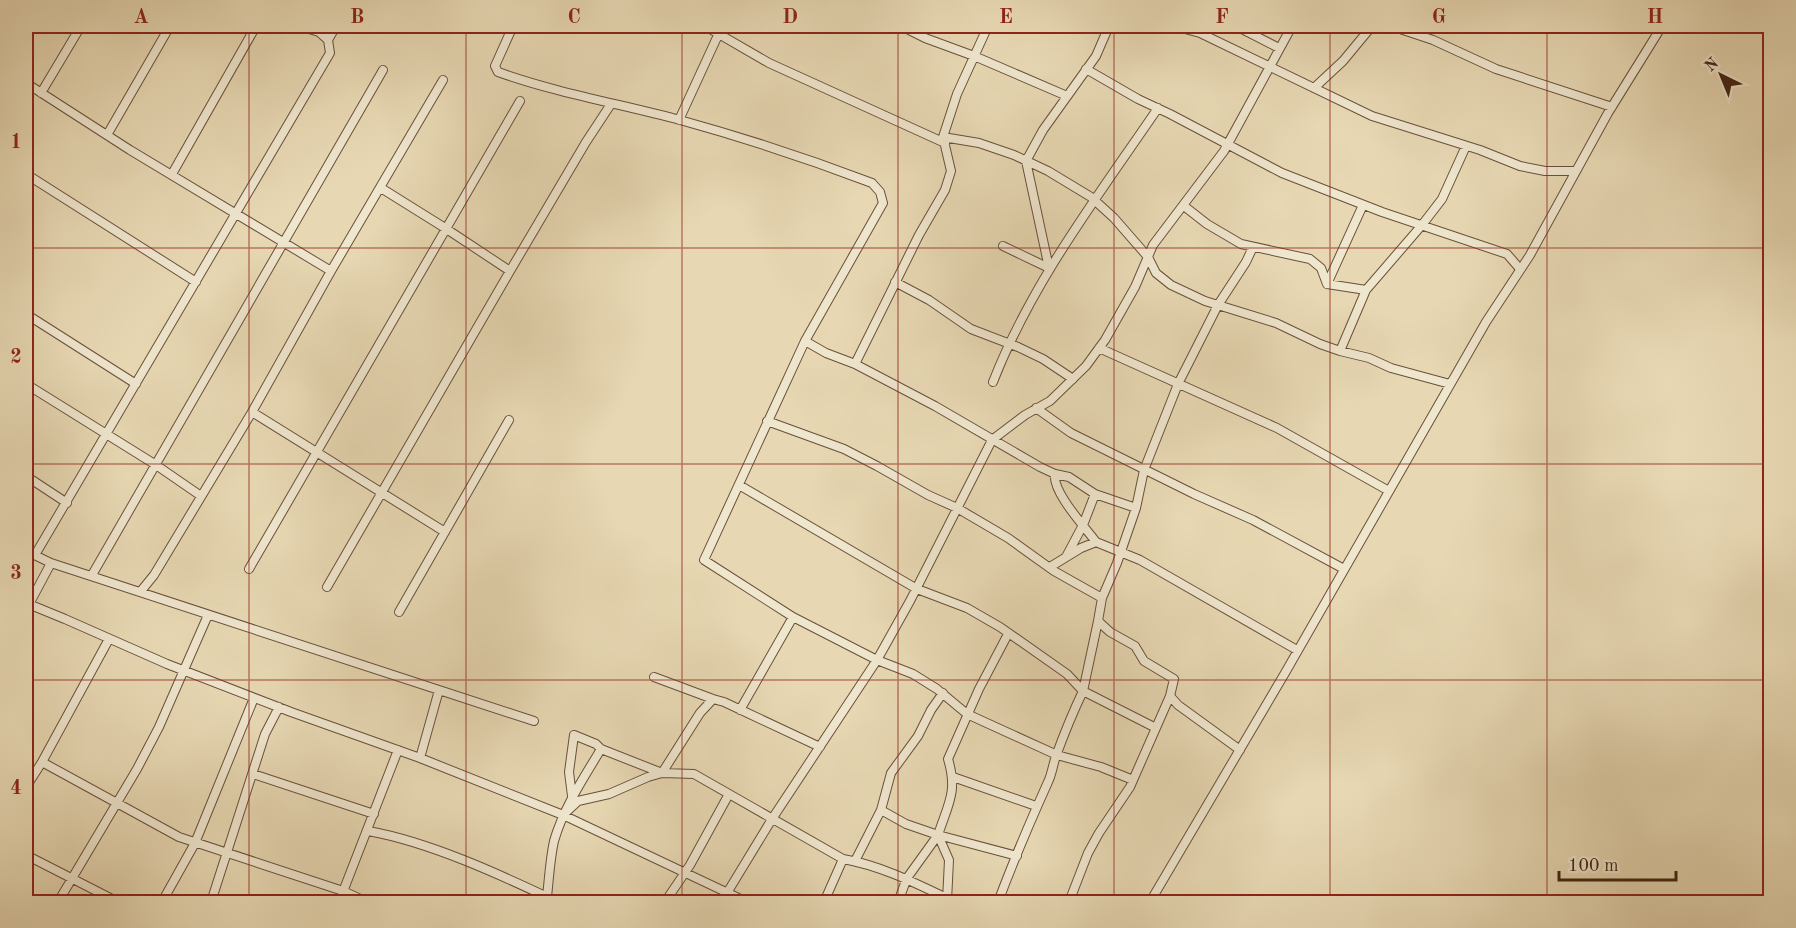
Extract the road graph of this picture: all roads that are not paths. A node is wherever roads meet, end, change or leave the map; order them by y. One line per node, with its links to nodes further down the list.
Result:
1 (81, 26): 27 (street)
2 (170, 26): 34 (street)
3 (256, 26): 41 (street)
4 (299, 26): 18 (street)
5 (336, 26): 18 (street)
6 (513, 26): 30 (street)
7 (705, 26): 17 (street)
8 (901, 26): 20 (street)
9 (988, 26): 20 (street)
10 (1109, 26): 22 (street)
11 (1174, 26): 21 (street)
12 (1239, 26): 19 (street)
13 (1292, 26): 19 (street)
14 (1372, 26): 26 (street)
15 (1391, 26): 31 (street)
16 (1662, 26): 31 (street)
17 (719, 33): 33 (street); 35 (street)
18 (328, 40): 46 (street)
19 (1279, 48): 21 (street)
20 (974, 56): 28 (street); 35 (street)
21 (1269, 66): 26 (street); 36 (street)
22 (1086, 69): 28 (street); 32 (street)
23 (383, 70): 49 (street)
24 (443, 80): 42 (street)
25 (26, 83): 27 (street)
26 (1314, 88): 37 (street)
27 (41, 93): 34 (street)
28 (1067, 96): 38 (street)
29 (520, 100): 48 (street)
30 (611, 104): 33 (street); 55 (street)
31 (1612, 107): 39 (street)
32 (1158, 108): 36 (street); 43 (street)
33 (679, 120): 63 (street)
34 (107, 135): 41 (street)
35 (944, 140): 38 (street); 58 (street)
36 (1227, 144): 44 (street); 45 (street)
37 (1466, 146): 39 (street); 47 (street)
38 (1026, 161): 43 (street); 53 (street)
39 (1576, 171): 54 (street)
40 (26, 174): 57 (street)
41 (172, 174): 46 (street)
42 (381, 188): 48 (street); 56 (street)
43 (1095, 201): 52 (street); 53 (street)
44 (1364, 205): 47 (street); 59 (street)
45 (1184, 206): 51 (street); 52 (street)
46 (236, 214): 49 (street); 57 (street)
47 (1422, 225): 54 (street); 60 (street)
48 (446, 228): 55 (street); 80 (street)
49 (283, 243): 56 (street); 81 (street)
50 (1003, 246): 53 (street)
51 (1253, 247): 59 (street); 61 (street)
52 (1148, 257): 61 (street); 65 (street)
53 (1049, 268): 64 (street)
54 (1520, 269): 73 (street)
55 (510, 270): 87 (street)
56 (331, 271): 75 (street)
57 (196, 282): 71 (street)
58 (895, 282): 64 (street); 67 (street)
59 (1327, 284): 60 (street)
60 (1366, 290): 66 (street)
61 (1218, 305): 66 (street); 72 (street)
62 (26, 314): 71 (street)
63 (805, 340): 67 (street); 77 (street)
64 (1008, 343): 68 (street); 69 (street)
65 (1099, 348): 68 (street); 72 (street)
66 (1341, 351): 73 (street)
67 (855, 364): 79 (street)
68 (1073, 379): 74 (street)
69 (993, 382)
70 (26, 384): 78 (street)
71 (136, 384): 78 (street)
72 (1178, 384): 82 (street); 86 (street)
73 (1450, 384): 86 (street)
74 (1036, 408): 79 (street); 82 (street)
75 (252, 412): 80 (street); 89 (street)
76 (509, 420): 94 (street)
77 (767, 421): 85 (street); 91 (street)
78 (106, 434): 81 (street); 90 (street)
79 (992, 440): 83 (street); 91 (street)
80 (317, 452): 87 (street); 102 (street)
81 (156, 465): 89 (street); 104 (street)
82 (1144, 470): 92 (street); 103 (street)
83 (1055, 474): 88 (street); 93 (street)
84 (26, 476): 90 (street)
85 (739, 485): 106 (street); 112 (street)
86 (1389, 491): 103 (street)
87 (382, 492): 94 (street); 105 (street)
88 (1095, 494): 92 (street); 93 (street)
89 (201, 496): 107 (street)
90 (67, 503): 98 (street)
91 (957, 508): 101 (street); 106 (street)
92 (1136, 508): 97 (street)
93 (1083, 525): 95 (street); 99 (street)
94 (445, 532): 110 (street)
95 (1096, 542): 97 (street); 99 (street)
96 (26, 551): 98 (street)
97 (1120, 553): 108 (street); 116 (street)
98 (35, 555): 100 (street)
99 (1065, 558): 101 (street)
100 (51, 562): 104 (street); 109 (street)
101 (1050, 567): 108 (street)
102 (249, 569)
103 (1344, 569): 116 (street)
104 (92, 575): 107 (street)
105 (327, 587)
106 (917, 588): 114 (street); 117 (street)
107 (141, 591): 111 (street)
108 (1102, 598): 113 (street)
109 (26, 606): 115 (street)
110 (399, 612)
111 (208, 615): 118 (street); 120 (street)
112 (793, 617): 117 (street); 127 (street)
113 (1098, 621): 121 (street); 123 (street)
114 (1008, 634): 121 (street); 128 (street)
115 (109, 639): 118 (street); 137 (street)
116 (1297, 650): 134 (street)
117 (876, 660): 122 (street); 131 (street)
118 (184, 671): 124 (street); 145 (street)
119 (654, 677): 125 (street)
120 (439, 690): 129 (street); 136 (street)
121 (1083, 691): 130 (street); 135 (street)
122 (943, 693): 128 (street); 147 (street)
123 (1170, 696): 130 (street); 134 (street)
124 (254, 698): 126 (street); 153 (street)
125 (713, 699): 127 (street); 138 (street)
126 (279, 707): 133 (street); 139 (street)
127 (740, 710): 131 (street)
128 (967, 714): 135 (street); 140 (street)
129 (534, 721)
130 (1156, 728): 141 (street)
131 (820, 747): 150 (street)
132 (601, 749): 138 (street); 144 (street); 144 (street)
133 (398, 750): 136 (street); 148 (street)
134 (1240, 750): 162 (street)
135 (1057, 755): 141 (street); 146 (street)
136 (420, 758): 149 (street)
137 (42, 762): 142 (street); 145 (street)
138 (662, 773): 143 (street); 149 (street)
139 (253, 774): 148 (street); 154 (street)
140 (953, 777): 146 (street); 152 (street)
141 (1133, 780): 179 (street)
142 (26, 787)
143 (729, 794): 150 (street); 159 (street)
144 (572, 796): 149 (street)
145 (117, 804): 153 (street); 161 (street)
146 (1036, 807): 156 (street)
147 (881, 810): 152 (street); 158 (street)
148 (374, 814): 151 (street)
149 (563, 815): 159 (street); 165 (street)
150 (772, 819): 157 (street); 164 (street)
151 (368, 831): 163 (street); 165 (street)
152 (938, 835): 156 (street); 160 (street); 166 (street)
153 (195, 843): 154 (street); 169 (street)
154 (226, 854): 163 (street); 170 (street)
155 (26, 855): 161 (street)
156 (1017, 856): 178 (street)
157 (843, 859): 158 (street); 176 (street)
158 (855, 861): 160 (street)
159 (686, 872): 164 (street); 174 (street)
160 (907, 878): 166 (street); 177 (street)
161 (72, 879): 167 (street); 168 (street)
162 (1157, 890): 180 (street); 181 (street)
163 (344, 891): 171 (street); 172 (street)
164 (727, 893): 175 (street)
165 (546, 900): 173 (street)
166 (949, 901)
167 (58, 903)
168 (118, 903)
169 (162, 903)
170 (211, 903)
171 (339, 903)
172 (367, 903)
173 (558, 903)
174 (665, 903)
175 (747, 903)
176 (824, 903)
177 (898, 903)
178 (998, 903)
179 (1069, 903)
180 (1150, 903)
181 (1158, 903)

